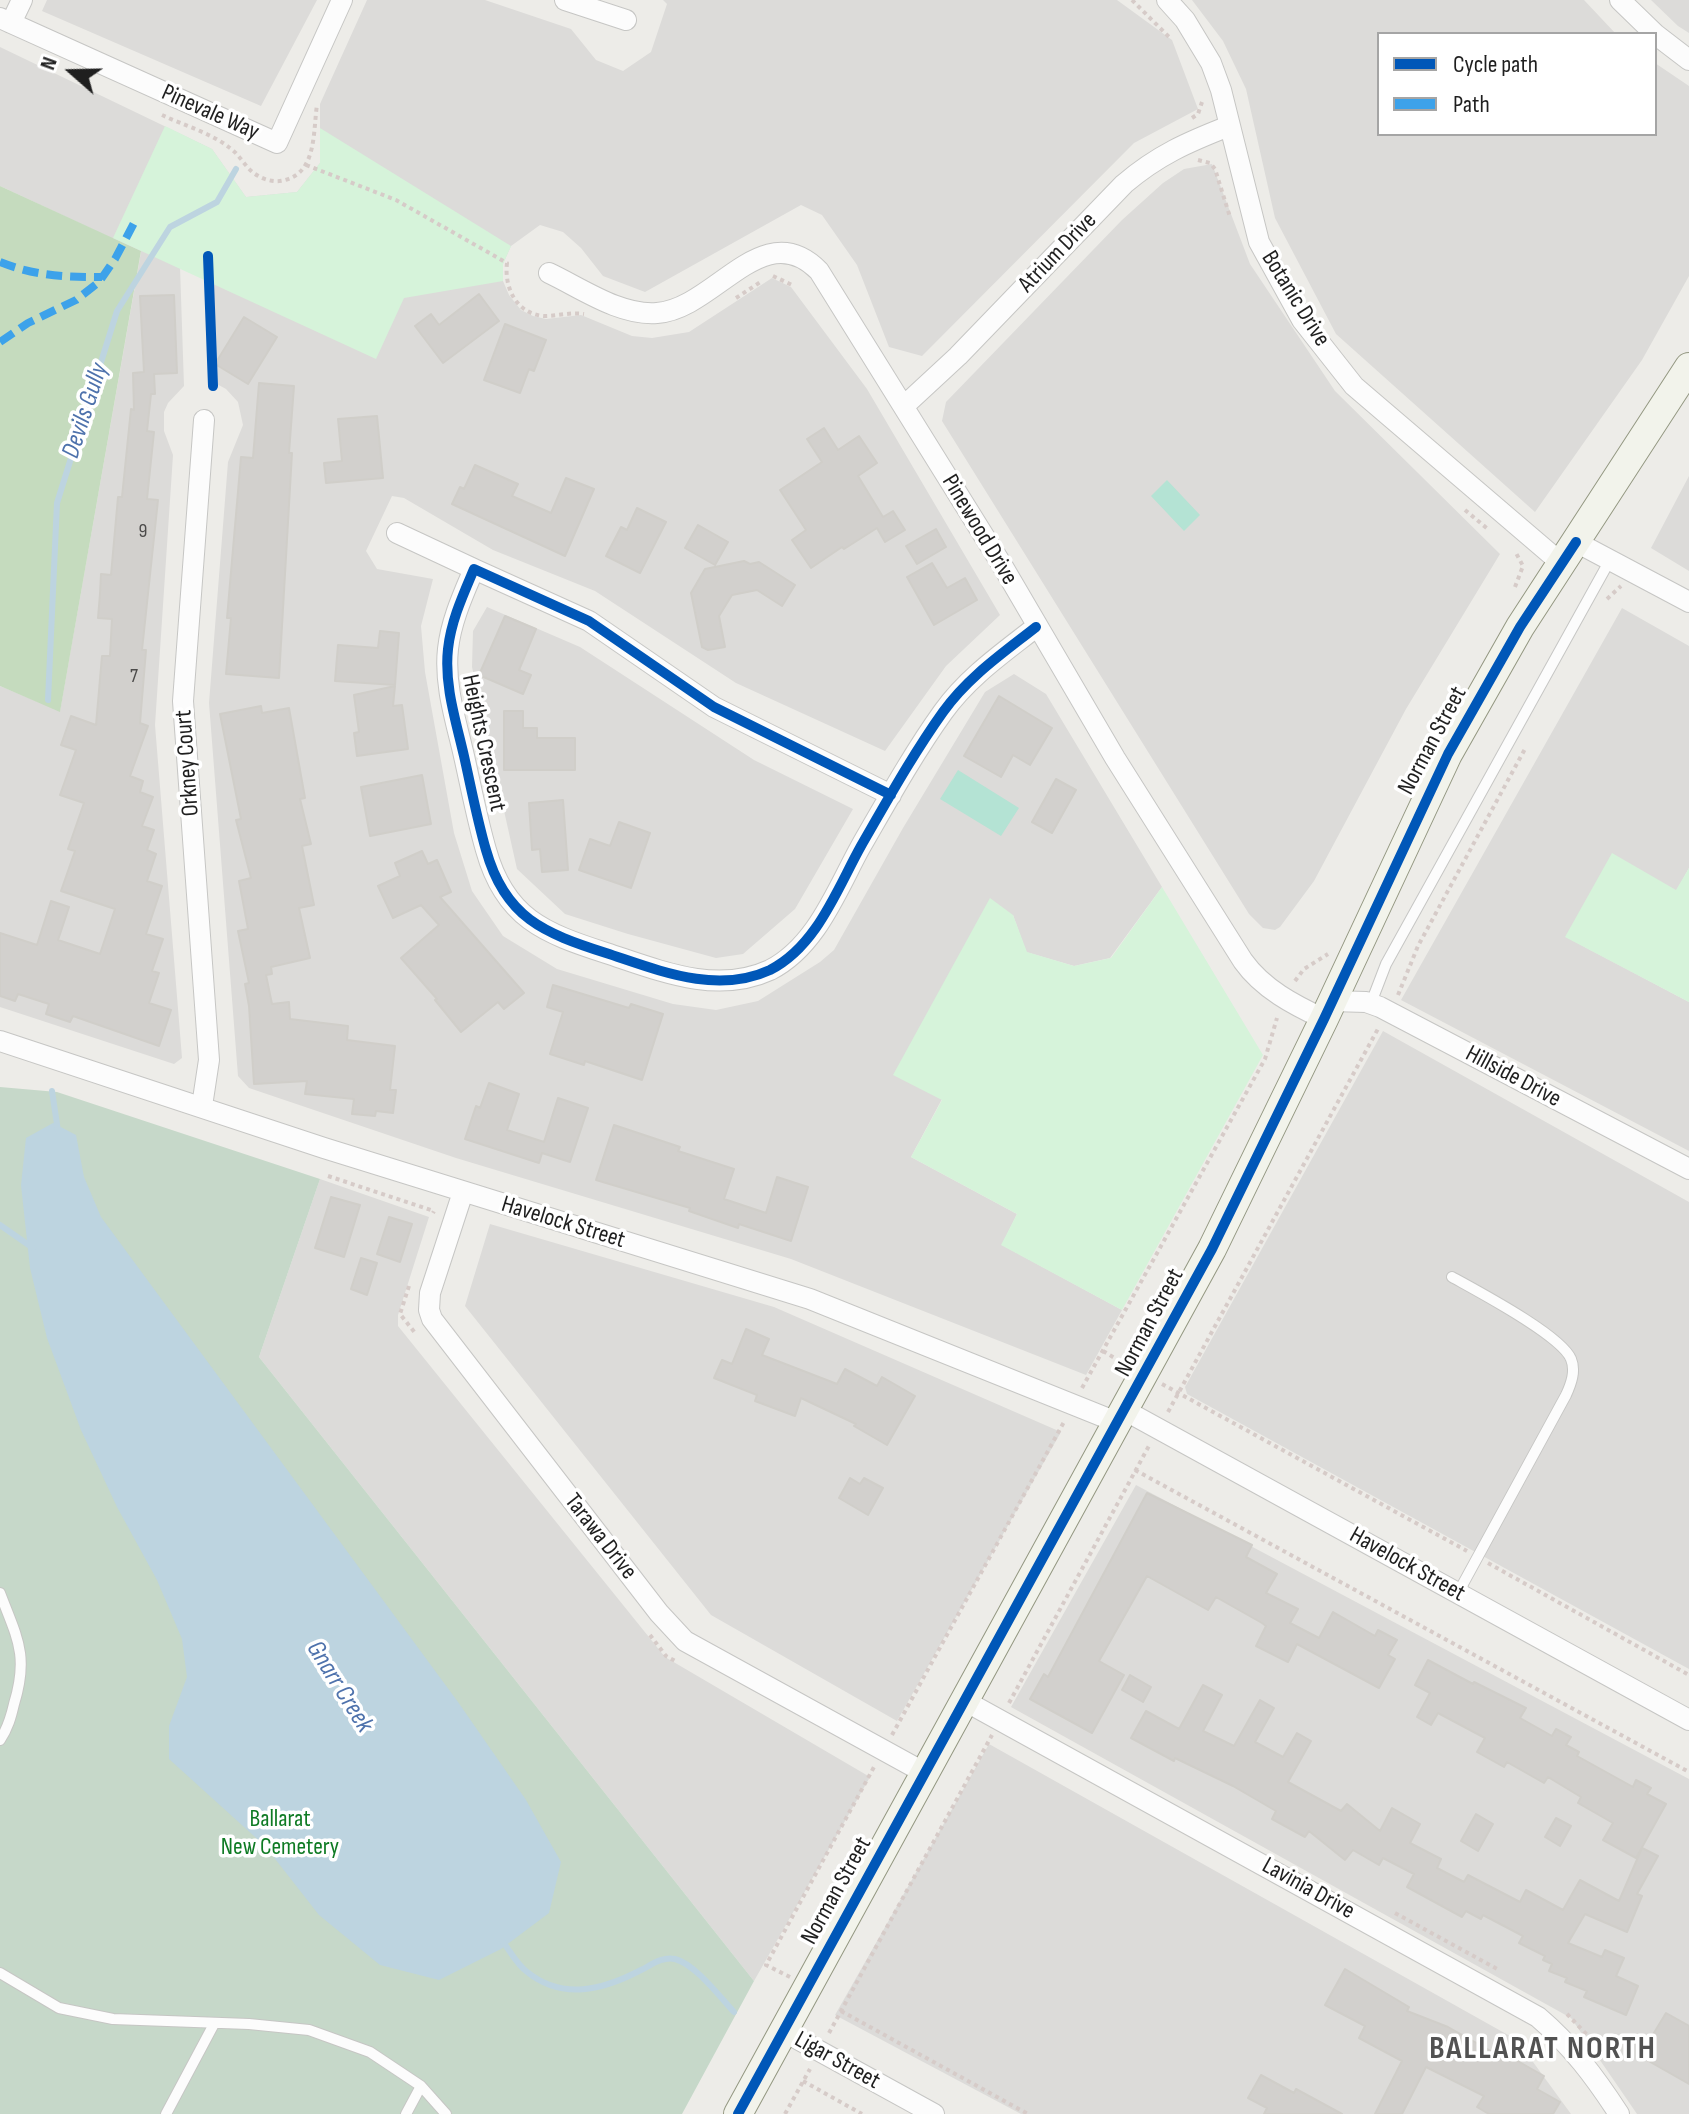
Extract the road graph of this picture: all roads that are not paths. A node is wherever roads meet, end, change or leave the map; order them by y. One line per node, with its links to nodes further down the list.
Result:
1 (22, 0): 6 (street)
2 (342, 0): 6 (street, Pinevale Way)
3 (565, 0): 7 (street)
4 (1167, 0): 11 (street, Botanic Drive)
5 (1620, 0): 8 (street)
6 (6, 20)
7 (626, 20)
8 (1653, 32)
9 (1657, 36): 10 (street)
10 (1689, 60)
11 (1229, 126): 14 (street, Atrium Drive); 17 (street, Botanic Drive)
12 (549, 273): 14 (street, Pinewood Drive)
13 (1689, 367): 17 (street, Norman Street)
14 (904, 406): 21 (street, Pinewood Drive)
15 (204, 420): 26 (street, Orkney Court)
16 (397, 533): 19 (street)
17 (1569, 552): 18 (street, Botanic Drive); 24 (street, Norman Street)
18 (1610, 560): 20 (street, Botanic Drive); 23 (lane)
19 (474, 569): 22 (street); 22 (street, Heights Crescent)
20 (1689, 602)
21 (1036, 627): 22 (street, Heights Crescent); 24 (street, Pinewood Drive)
22 (891, 795)
23 (1379, 1007): 24 (street, Hillside Drive); 27 (street, Hillside Drive)
24 (1328, 1010): 30 (street, Norman Street)
25 (0, 1041): 26 (street, Havelock Street)
26 (202, 1106): 28 (street, Havelock Street)
27 (1689, 1169)
28 (463, 1192): 30 (street, Havelock Street); 36 (street, Tarawa Drive)
29 (1452, 1277): 32 (lane)
30 (1122, 1417): 32 (street, Havelock Street); 33 (street, Norman Street)
31 (0, 1593): 35 (lane)
32 (1458, 1593): 34 (street, Havelock Street)
33 (965, 1701): 36 (street, Norman Street); 46 (street, Lavinia Drive)
34 (1689, 1720)
35 (0, 1740)
36 (925, 1773): 39 (street, Norman Street)
37 (0, 1973): 38 (lane)
38 (214, 2024): 40 (lane); 41 (lane)
39 (783, 2031): 44 (street, Norman Street); 45 (street, Ligar Street)
40 (421, 2086): 42 (lane); 43 (lane)
41 (166, 2114)
42 (406, 2114)
43 (446, 2114)
44 (738, 2114)
45 (934, 2114)
46 (1619, 2114)

